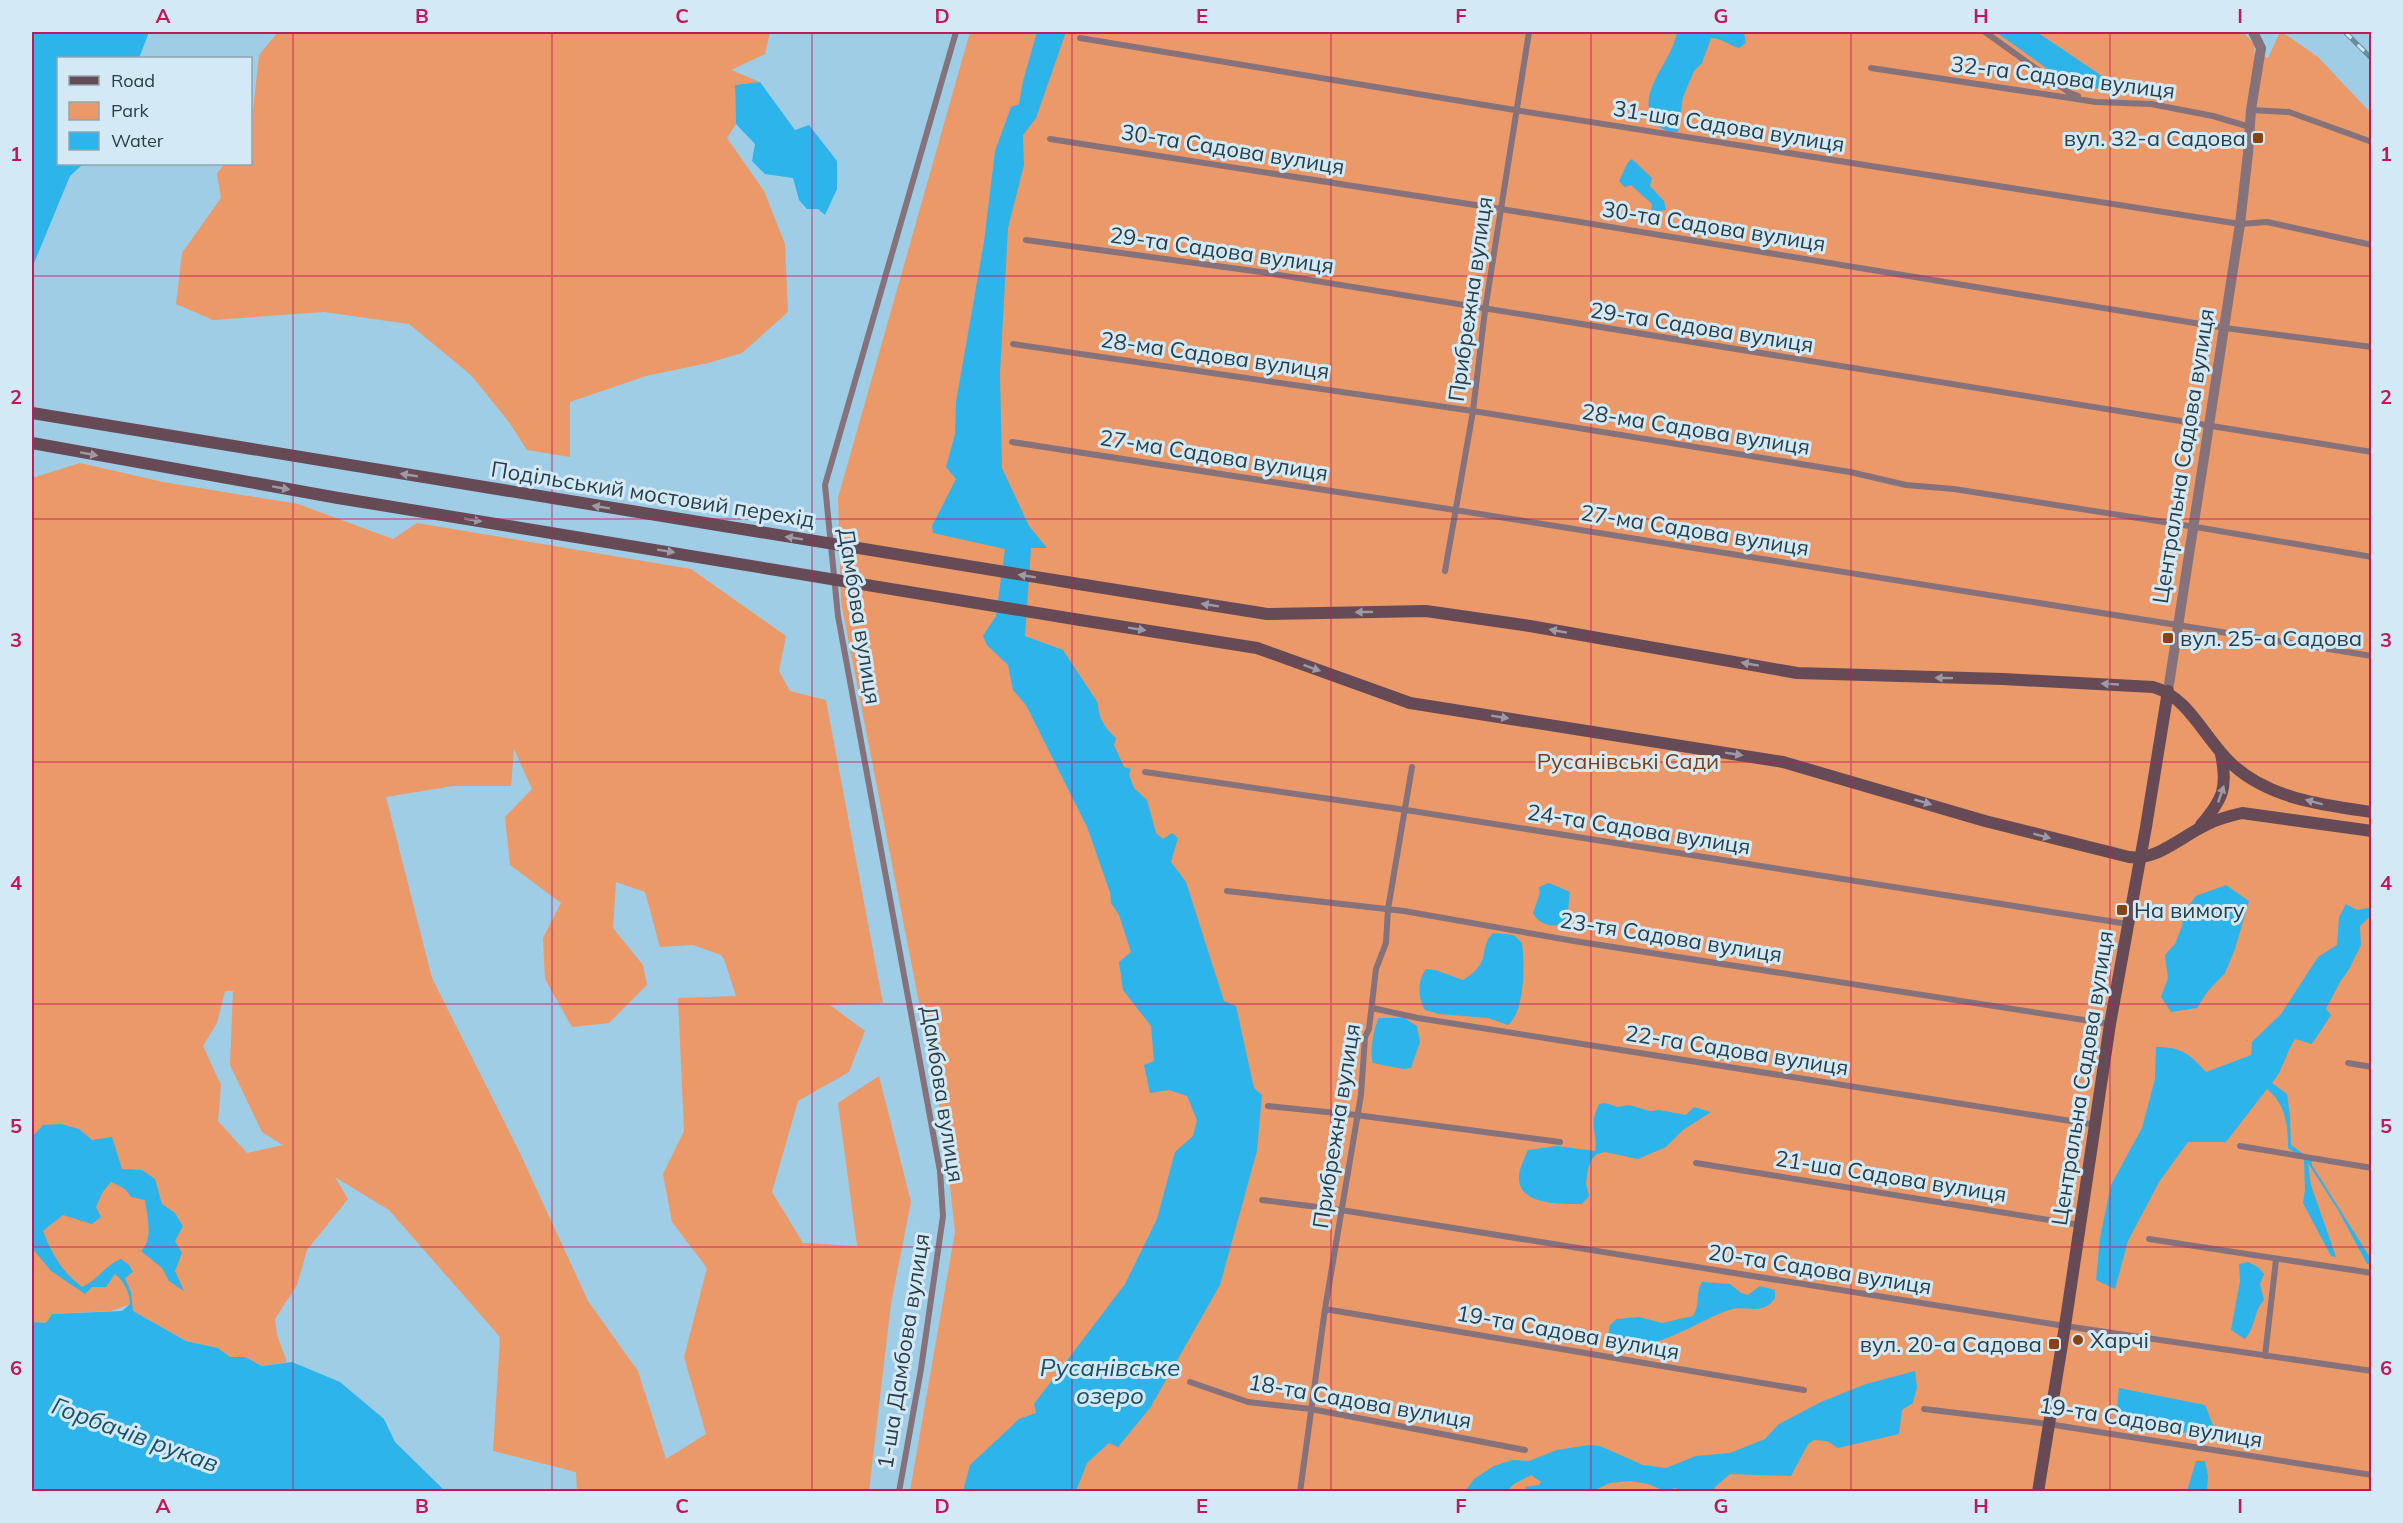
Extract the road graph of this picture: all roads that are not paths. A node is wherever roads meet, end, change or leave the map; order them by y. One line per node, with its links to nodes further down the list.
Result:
1 (956, 32): 58 (street, Дамбова вулиця)
2 (1529, 32): 8 (street, Прибрежна вулиця)
3 (1985, 32): 7 (street)
4 (2253, 32): 9 (street, Центральна Садова вулиця)
5 (1080, 38): 8 (street, 31-ша Садова вулиця)
6 (1871, 68): 7 (street, 32-га Садова вулиця)
7 (2096, 102): 10 (street, 32-га Садова вулиця)
8 (1515, 110): 13 (street, Прибрежна вулиця); 14 (street, 31-ша Садова вулиця)
9 (2251, 110): 10 (street, Центральна Садова вулиця); 12 (street)
10 (2250, 127): 14 (street, Центральна Садова вулиця)
11 (1050, 139): 13 (street, 30-та Садова вулиця)
12 (2372, 142)
13 (1501, 209): 17 (street, Прибрежна вулиця); 18 (street, 30-та Садова вулиця)
14 (2240, 224): 16 (street, 31-ша Садова вулиця); 18 (street, Центральна Садова вулиця)
15 (1026, 240): 17 (street, 29-та Садова вулиця)
16 (2372, 245)
17 (1485, 310): 21 (street, Прибрежна вулиця); 23 (street, 29-та Садова вулиця)
18 (2225, 328): 20 (street, 30-та Садова вулиця); 23 (street, Центральна Садова вулиця)
19 (1013, 344): 21 (street, 28-ма Садова вулиця)
20 (2372, 347)
21 (1473, 411): 27 (street, Прибрежна вулиця); 28 (street, 28-ма Садова вулиця)
22 (32, 413): 33 (main road, Подільський мостовий перехід, one-way to 22, bridge)
23 (2210, 427): 26 (street, 29-та Садова вулиця); 28 (street, Центральна Садова вулиця)
24 (1012, 442): 27 (street, 27-ма Садова вулиця)
25 (32, 443): 41 (main road, one-way to 41, bridge)
26 (2372, 452)
27 (1455, 510): 30 (street, Прибрежна вулиця); 31 (street, 27-ма Садова вулиця)
28 (2194, 526): 29 (street, 28-ма Садова вулиця); 31 (street, Центральна Садова вулиця)
29 (2372, 557)
30 (1445, 571)
31 (2178, 624): 32 (street, 27-ма Садова вулиця); 33 (street, Центральна Садова вулиця)
32 (2372, 656)
33 (2168, 691): 34 (main road); 41 (main road, Центральна Садова вулиця)
34 (2221, 754): 38 (main road, one-way to 34); 39 (main road, one-way to 34)
35 (1412, 767): 37 (street, Прибрежна вулиця)
36 (1145, 772): 37 (street, 24-та Садова вулиця)
37 (1406, 810): 43 (street, Прибрежна вулиця); 44 (street, 24-та Садова вулиця)
38 (2372, 812)
39 (2199, 829): 40 (main road); 41 (main road)
40 (2372, 831)
41 (2140, 859): 44 (main road, Центральна Садова вулиця)
42 (1227, 891): 43 (street, 23-тя Садова вулиця)
43 (1388, 909): 45 (street, Прибрежна вулиця); 46 (street, 23-тя Садова вулиця)
44 (2127, 924): 46 (main road, Центральна Садова вулиця)
45 (1372, 1008): 50 (street, Прибрежна вулиця); 51 (street, 22-га Садова вулиця)
46 (2110, 1024): 51 (main road, Центральна Садова вулиця)
47 (2348, 1063): 48 (street)
48 (2372, 1067)
49 (1268, 1106): 50 (street)
50 (1356, 1115): 52 (street); 57 (street, Прибрежна вулиця)
51 (2096, 1125): 59 (main road, Центральна Садова вулиця)
52 (1560, 1142)
53 (2240, 1146): 55 (street)
54 (1696, 1163): 59 (street, 21-ша Садова вулиця)
55 (2372, 1168)
56 (1262, 1200): 57 (street, 20-та Садова вулиця)
57 (1341, 1210): 63 (street, Прибрежна вулиця); 64 (street, 20-та Садова вулиця)
58 (942, 1216): 74 (street, 1-ша Дамбова вулиця)
59 (2080, 1225): 64 (main road, Центральна Садова вулиця)
60 (2149, 1239): 61 (street)
61 (2276, 1260): 62 (street); 65 (street)
62 (2372, 1273)
63 (1325, 1309): 68 (street, 19-та Садова вулиця); 69 (street, Прибрежна вулиця)
64 (2065, 1326): 65 (street, 20-та Садова вулиця); 71 (main road, Центральна Садова вулиця)
65 (2265, 1356): 66 (street, 20-та Садова вулиця)
66 (2372, 1371)
67 (1190, 1382): 69 (street, 18-та Садова вулиця)
68 (1804, 1390)
69 (1311, 1409): 72 (street, 18-та Садова вулиця); 75 (street, Прибрежна вулиця)
70 (1924, 1409): 71 (street, 19-та Садова вулиця)
71 (2048, 1424): 73 (street, 19-та Садова вулиця); 76 (main road, Центральна Садова вулиця)
72 (1525, 1450)
73 (2372, 1475)
74 (899, 1491)
75 (1300, 1491)
76 (2038, 1491)

